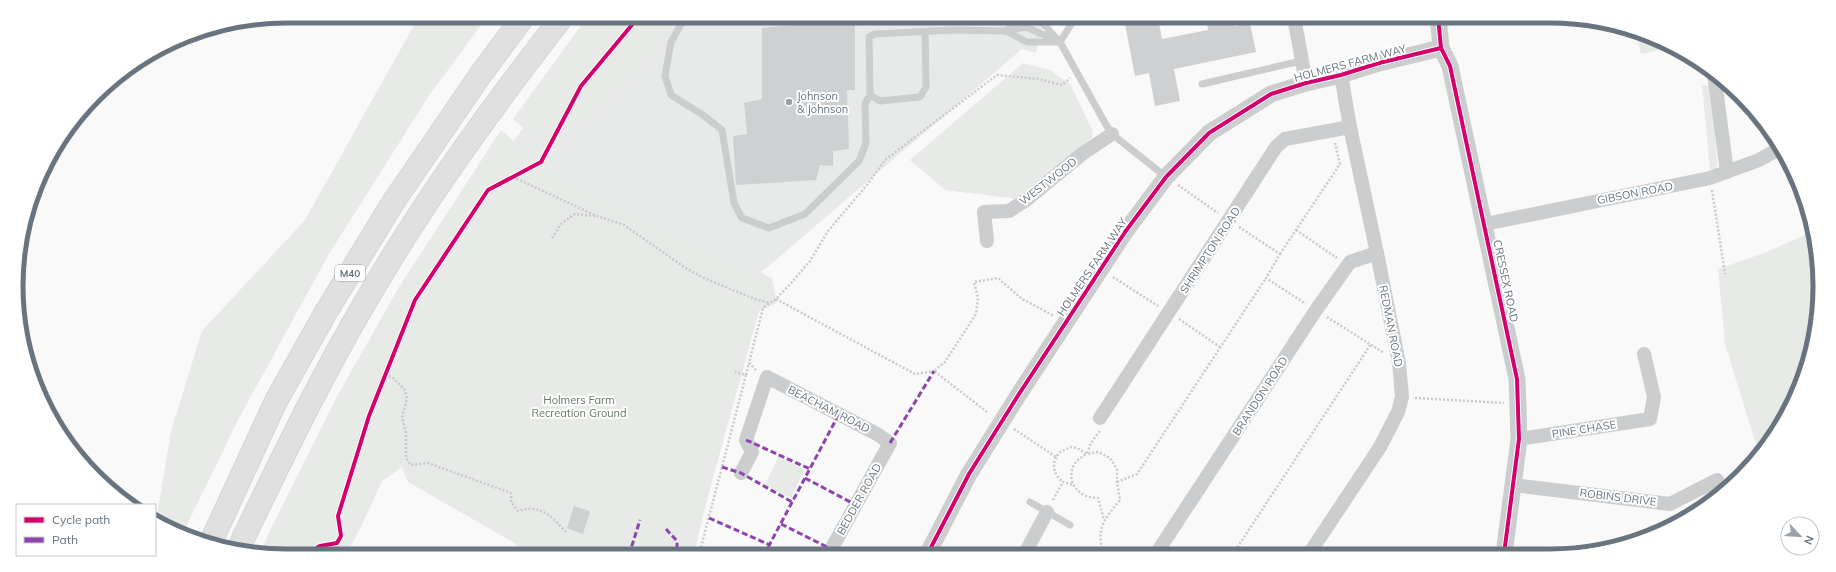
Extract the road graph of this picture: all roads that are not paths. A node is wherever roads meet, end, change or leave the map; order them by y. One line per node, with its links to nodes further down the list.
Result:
1 (519, 23): 37 (highway, M40)
2 (558, 23): 38 (highway, M40)
3 (682, 23): 18 (lane)
4 (1013, 23): 9 (lane)
5 (1043, 23): 11 (lane)
6 (1071, 23): 11 (lane)
7 (1295, 23): 13 (street)
8 (1439, 23): 12 (street, CRESSEX ROAD)
9 (1006, 31): 10 (lane); 11 (lane); 11 (lane)
10 (925, 32): 18 (lane); 18 (lane)
11 (1060, 42): 20 (lane)
12 (1441, 48): 14 (street, HOLMERS FARM WAY); 24 (street, CRESSEX ROAD)
13 (1301, 62): 16 (street); 17 (lane)
14 (1341, 75): 16 (street, HOLMERS FARM WAY); 19 (street, REDMAN ROAD)
15 (1715, 81): 22 (street)
16 (1306, 83): 23 (street, HOLMERS FARM WAY)
17 (1202, 84)
18 (870, 95)
19 (1350, 128): 26 (street, REDMAN ROAD); 28 (street, SHRIMPTON ROAD)
20 (1112, 134): 23 (lane); 25 (street, WESTWOOD)
21 (1776, 151): 22 (street, GIBSON ROAD)
22 (1727, 172): 24 (street, GIBSON ROAD)
23 (1166, 177): 40 (street, HOLMERS FARM WAY)
24 (1485, 224): 29 (street, CRESSEX ROAD)
25 (987, 242)
26 (1377, 253): 42 (street, BRANDON ROAD); 43 (street, REDMAN ROAD)
27 (1644, 354): 29 (street, PINE CHASE)
28 (1100, 418)
29 (1519, 439): 33 (street, CRESSEX ROAD)
30 (890, 443): 31 (street, BEACHAM ROAD); 39 (street, BEDDER ROAD)
31 (741, 474)
32 (1717, 480): 33 (street, ROBINS DRIVE)
33 (1513, 485): 44 (street, CRESSEX ROAD)
34 (1030, 502): 35 (lane)
35 (1047, 512): 36 (lane); 41 (street)
36 (1070, 525)
37 (213, 538)
38 (240, 545)
39 (831, 549)
40 (930, 549)
41 (1027, 549)
42 (1159, 549)
43 (1312, 549)
44 (1505, 549)

